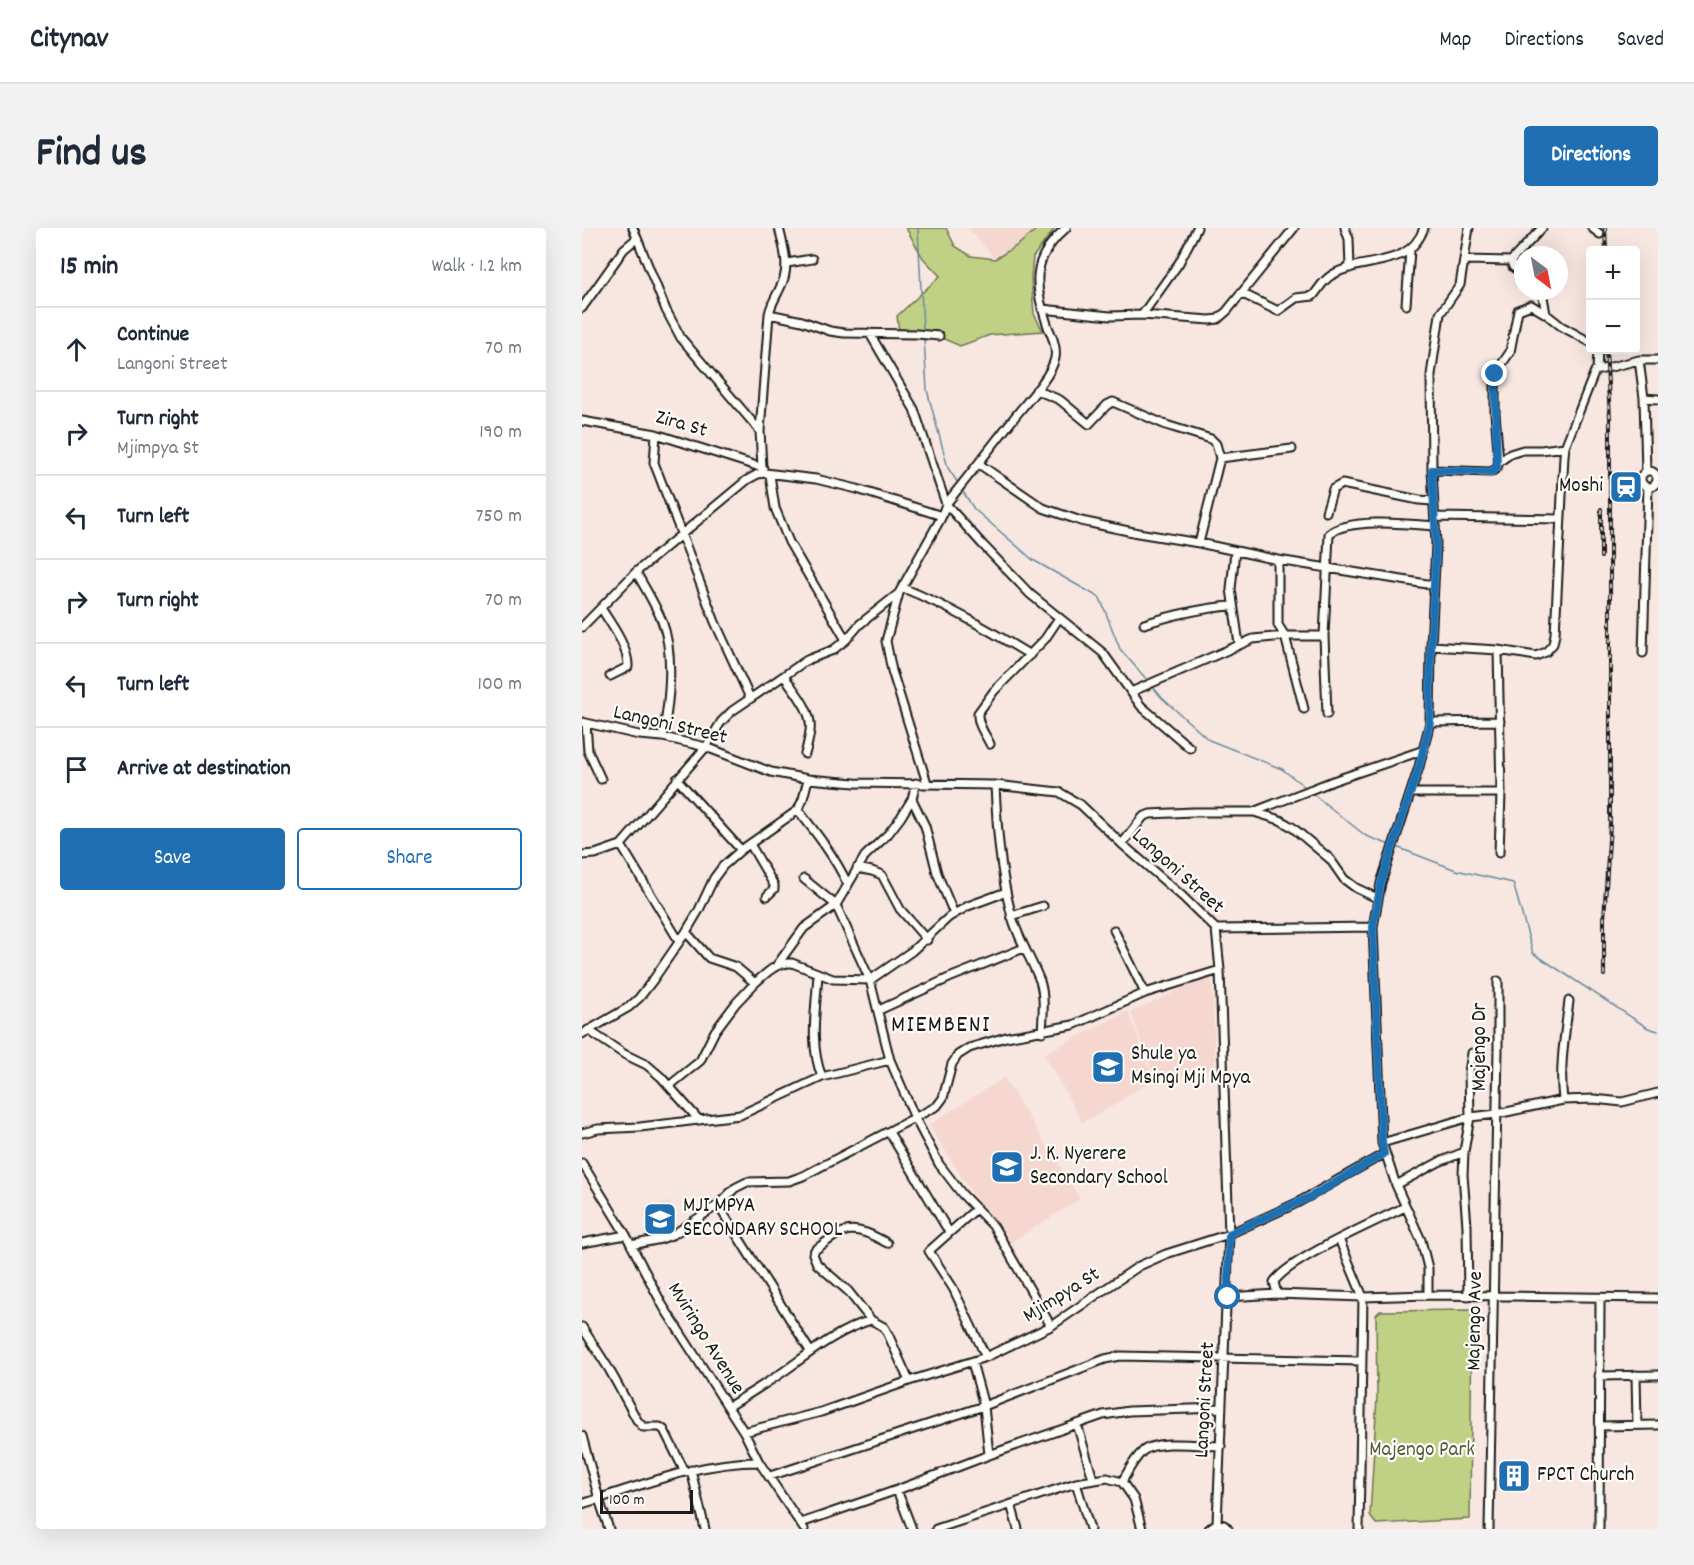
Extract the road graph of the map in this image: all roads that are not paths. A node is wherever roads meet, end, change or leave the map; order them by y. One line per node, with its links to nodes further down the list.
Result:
1 (633, 228): 12 (street)
2 (779, 228): 17 (street)
3 (1066, 228): 24 (street)
4 (1197, 228): 27 (street)
5 (1294, 228): 20 (street)
6 (1345, 228): 18 (street)
7 (1424, 228): 13 (street)
8 (1469, 228): 15 (street)
9 (1542, 228): 16 (street)
10 (1592, 228): 11 (street)
11 (1600, 234)
12 (636, 239): 23 (street); 39 (street)
13 (1410, 250): 18 (street); 22 (street)
14 (812, 259): 17 (street)
15 (1465, 260): 16 (street); 46 (street)
16 (1511, 261): 19 (street)
17 (787, 263): 25 (street)
18 (1350, 267): 20 (street)
19 (1514, 268)
20 (1241, 292): 27 (street)
21 (1544, 300): 26 (street)
22 (1406, 305)
23 (582, 308)
24 (1042, 309): 27 (street); 35 (street)
25 (769, 314): 28 (street); 39 (street)
26 (1546, 314): 30 (street); 44 (street)
27 (1142, 315)
28 (870, 334): 29 (street); 52 (street)
29 (939, 336)
30 (1586, 340)
31 (1598, 354): 34 (street)
32 (1639, 360): 33 (street); 34 (street); 36 (street)
33 (1658, 360)
34 (1597, 370): 41 (street)
35 (1036, 390): 43 (street); 45 (street)
36 (1644, 398): 37 (street); 47 (street)
37 (1658, 399)
38 (582, 421): 40 (street, Zira St)
39 (760, 431): 48 (street)
40 (656, 434): 48 (street, Zira St); 58 (street)
41 (1565, 447): 44 (street); 56 (street)
42 (1292, 448): 43 (street)
43 (1220, 458): 59 (street)
44 (1499, 462): 46 (street)
45 (979, 464): 52 (street); 59 (street)
46 (1432, 470): 51 (street)
47 (1646, 471): 49 (street); 50 (street)
48 (765, 472): 54 (street, Zira St); 58 (street); 73 (street)
49 (1658, 479): 50 (street)
50 (1647, 487): 77 (street)
51 (1433, 501): 53 (street); 55 (street)
52 (946, 504): 54 (street); 68 (street)
53 (1326, 512)
54 (942, 516): 65 (street)
55 (1435, 517): 56 (street); 57 (street)
56 (1560, 519): 76 (street)
57 (1436, 526): 62 (street); 64 (street)
58 (683, 534): 63 (street); 82 (street)
59 (1199, 543): 60 (street)
60 (1235, 551): 61 (street); 66 (street)
61 (1278, 560): 62 (street); 71 (street)
62 (1327, 568): 64 (street); 72 (street)
63 (636, 572): 67 (street); 88 (street)
64 (1433, 585): 75 (street)
65 (901, 591): 73 (street); 78 (street); 98 (street)
66 (1232, 606): 69 (street); 74 (street)
67 (601, 608): 70 (street); 79 (street)
68 (1059, 618): 78 (street); 81 (street)
69 (1144, 624)
70 (582, 627)
71 (1285, 636): 72 (street); 74 (street); 83 (street)
72 (1324, 636): 84 (street)
73 (846, 640): 80 (street)
74 (1239, 644): 81 (street)
75 (1431, 646): 76 (street); 86 (street)
76 (1498, 650): 85 (street)
77 (1643, 653)
78 (1029, 656): 89 (street)
79 (610, 676)
80 (784, 676): 82 (street); 93 (street)
81 (1131, 692): 91 (street)
82 (750, 698): 90 (street)
83 (1304, 709)
84 (1327, 714)
85 (1500, 721): 86 (street); 101 (street)
86 (1430, 722): 92 (street)
87 (584, 723): 88 (street, Langoni Street); 95 (street)
88 (663, 737): 90 (street, Langoni Street)
89 (990, 744)
90 (706, 747): 94 (street, Langoni Street); 96 (street)
91 (1190, 748)
92 (1424, 750): 100 (street); 104 (street)
93 (805, 754)
94 (808, 778): 97 (street, Langoni Street); 103 (street)
95 (601, 779)
96 (677, 779): 107 (street); 108 (street)
97 (916, 783): 98 (street, Langoni Street); 102 (street)
98 (927, 783): 99 (street, Langoni Street)
99 (995, 784): 106 (street, Langoni Street); 114 (street)
100 (1411, 793): 101 (street); 116 (street)
101 (1501, 793): 109 (street)
102 (912, 799): 111 (street); 119 (street)
103 (798, 810): 105 (street); 113 (street)
104 (1253, 812): 106 (street); 116 (street)
105 (750, 844): 108 (street); 115 (street)
106 (1122, 844): 122 (street, Langoni Street)
107 (621, 846): 110 (street); 126 (street)
108 (741, 850): 124 (street)
109 (1499, 853)
110 (582, 855)
111 (857, 868): 113 (street); 125 (street)
112 (804, 879): 117 (street)
113 (848, 885): 117 (street)
114 (1006, 892): 119 (street); 120 (street)
115 (767, 896)
116 (1377, 898): 121 (street)
117 (836, 905): 128 (street); 131 (street)
118 (1043, 906): 120 (street)
119 (954, 914): 125 (street)
120 (1011, 916): 127 (street)
121 (1373, 927): 122 (street); 151 (street)
122 (1216, 929): 129 (street, Langoni Street)
123 (1114, 930): 134 (street)
124 (686, 932): 126 (street); 133 (street)
125 (927, 940): 131 (street)
126 (679, 941): 137 (street)
127 (1024, 948): 136 (street); 138 (street)
128 (777, 965): 130 (street); 133 (street)
129 (1220, 970): 134 (street); 160 (street, Langoni Street)
130 (818, 974): 131 (street); 141 (street)
131 (870, 980): 136 (street)
132 (1498, 981): 145 (street, Majengo Dr)
133 (755, 983): 142 (street)
134 (1145, 993): 138 (street)
135 (1569, 1001): 144 (street)
136 (879, 1010): 140 (street)
137 (585, 1032): 142 (street)
138 (1042, 1032): 147 (street)
139 (1472, 1053): 146 (street)
140 (890, 1060): 141 (street); 147 (street)
141 (822, 1077): 148 (street)
142 (669, 1086): 148 (street)
143 (1658, 1094): 144 (street)
144 (1563, 1100): 145 (street)
145 (1497, 1114): 146 (street); 171 (street, Majengo Ave)
146 (1470, 1117): 151 (street); 152 (street)
147 (915, 1118): 149 (street); 158 (street)
148 (699, 1120): 150 (street)
149 (889, 1132): 156 (street); 159 (street)
150 (582, 1133)
151 (1382, 1143): 153 (street)
152 (1464, 1152): 155 (street); 168 (street)
153 (1384, 1154): 155 (street); 160 (street, Mjimpya St)
154 (582, 1163): 161 (street, Mviringo Avenue)
155 (1396, 1185): 157 (street)
156 (718, 1204): 165 (street); 177 (street)
157 (1405, 1206): 162 (street); 167 (street)
158 (976, 1209): 159 (street); 175 (street)
159 (949, 1232): 178 (street)
160 (1229, 1234): 169 (street, Langoni Street); 175 (street, Mjimpya St)
161 (626, 1235): 163 (street); 165 (street, Mviringo Avenue)
162 (1339, 1239): 166 (street); 170 (street)
163 (582, 1243)
164 (887, 1243): 174 (street)
165 (631, 1245): 187 (street, Mviringo Avenue)
166 (1278, 1294): 169 (street); 170 (street)
167 (1428, 1295): 168 (street); 170 (street)
168 (1468, 1296): 171 (street)
169 (1228, 1297): 179 (street, Langoni Street)
170 (1363, 1297): 180 (street)
171 (1492, 1297): 172 (street); 219 (street, Majengo Ave)
172 (1600, 1298): 173 (street); 184 (street)
173 (1658, 1298)
174 (871, 1320): 177 (street); 185 (street)
175 (1051, 1326): 178 (street, Mjimpya St)
176 (582, 1327): 198 (street)
177 (810, 1351): 187 (street)
178 (986, 1357): 181 (street, Mjimpya St)
179 (1225, 1359): 180 (street); 186 (street); 188 (street, Langoni Street)
180 (1362, 1361): 218 (street)
181 (972, 1362): 185 (street, Mjimpya St); 186 (street)
182 (1658, 1374): 183 (street)
183 (1636, 1375): 184 (street); 190 (street)
184 (1599, 1376): 192 (street)
185 (909, 1380): 193 (street, Mjimpya St)
186 (984, 1406): 196 (street); 199 (street)
187 (728, 1407): 193 (street, Mviringo Avenue)
188 (1221, 1408): 189 (street); 195 (street, Langoni Street)
189 (1077, 1424): 196 (street); 200 (street)
190 (1637, 1425): 191 (street); 192 (street)
191 (1658, 1425)
192 (1599, 1426): 220 (street)
193 (744, 1432): 197 (street, Mviringo Avenue)
194 (582, 1436): 204 (street)
195 (1221, 1446): 201 (street); 207 (street, Langoni Street)
196 (989, 1455): 203 (street)
197 (759, 1462): 198 (street); 199 (street, Mviringo Avenue)
198 (688, 1471): 204 (street); 210 (street)
199 (770, 1476): 208 (street, Mviringo Avenue)
200 (1094, 1479): 201 (street); 202 (street)
201 (1122, 1482): 215 (street)
202 (1076, 1484): 206 (street); 214 (street)
203 (897, 1490): 208 (street); 211 (street)
204 (599, 1499): 205 (street); 209 (street)
205 (582, 1504)
206 (1011, 1504): 212 (street); 213 (street)
207 (1217, 1523): 216 (street); 217 (street)
208 (802, 1526)
209 (609, 1529)
210 (705, 1529)
211 (912, 1529)
212 (936, 1529)
213 (1018, 1529)
214 (1090, 1529)
215 (1142, 1529)
216 (1209, 1529)
217 (1228, 1529)
218 (1359, 1529)
219 (1489, 1529)
220 (1599, 1529)

